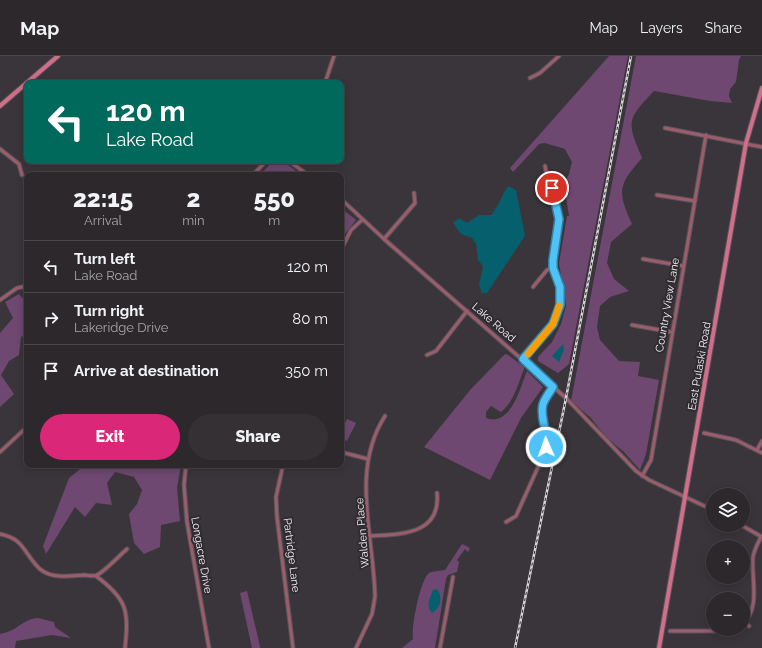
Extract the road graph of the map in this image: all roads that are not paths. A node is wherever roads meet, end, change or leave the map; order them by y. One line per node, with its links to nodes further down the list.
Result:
1 (58, 56): 5 (main road)
2 (334, 56): 6 (street)
3 (559, 56): 4 (street)
4 (530, 78)
5 (30, 80)
6 (326, 80)
7 (24, 85): 9 (main road)
8 (762, 88): 12 (main road, East Pulaski Road)
9 (0, 106)
10 (666, 128): 11 (street)
11 (706, 135): 12 (street); 23 (street, Country View Lane)
12 (746, 143): 13 (street); 53 (main road, East Pulaski Road)
13 (762, 146)
14 (0, 148): 20 (street)
15 (263, 164): 18 (street)
16 (293, 164): 19 (street)
17 (545, 166): 30 (street)
18 (256, 172)
19 (304, 172)
20 (22, 175)
21 (414, 193): 26 (street)
22 (657, 195): 23 (street)
23 (695, 201): 29 (street, Country View Lane)
24 (344, 202): 25 (street, Lake Road)
25 (362, 220): 26 (street, Lake Road); 27 (street)
26 (384, 239): 34 (street, Lake Road)
27 (344, 244)
28 (642, 259): 29 (street)
29 (684, 266): 36 (street, Country View Lane)
30 (553, 268): 32 (street); 38 (street)
31 (24, 287): 33 (street)
32 (533, 287)
33 (0, 300)
34 (467, 311): 37 (street); 38 (street, Lake Road)
35 (632, 325): 36 (street)
36 (671, 332): 51 (street, Country View Lane)
37 (427, 356)
38 (523, 359): 39 (street, Lake Road)
39 (553, 387): 51 (street, Lake Road); 55 (street)
40 (386, 416): 48 (street, Walden Place)
41 (24, 430): 45 (street)
42 (704, 433): 44 (street)
43 (762, 442): 44 (street)
44 (757, 450): 47 (street)
45 (0, 452)
46 (344, 453): 48 (street)
47 (762, 453)
48 (368, 459): 58 (street, Walden Place)
49 (186, 468): 67 (street, Longacre Drive)
50 (282, 468): 68 (street, Partridge Lane)
51 (642, 476): 53 (street, Lake Road)
52 (437, 493): 58 (street)
53 (685, 498): 54 (street, Lake Road); 71 (main road, East Pulaski Road)
54 (706, 507)
55 (506, 522)
56 (750, 530): 59 (street)
57 (0, 534): 61 (street)
58 (371, 536): 69 (street, Walden Place)
59 (761, 537): 63 (street)
60 (127, 549): 61 (street)
61 (96, 576): 66 (street)
62 (453, 577): 70 (street)
63 (750, 615)
64 (670, 631): 65 (street)
65 (706, 631)
66 (125, 648)
67 (209, 648)
68 (293, 648)
69 (356, 648)
70 (440, 648)
71 (660, 648)

